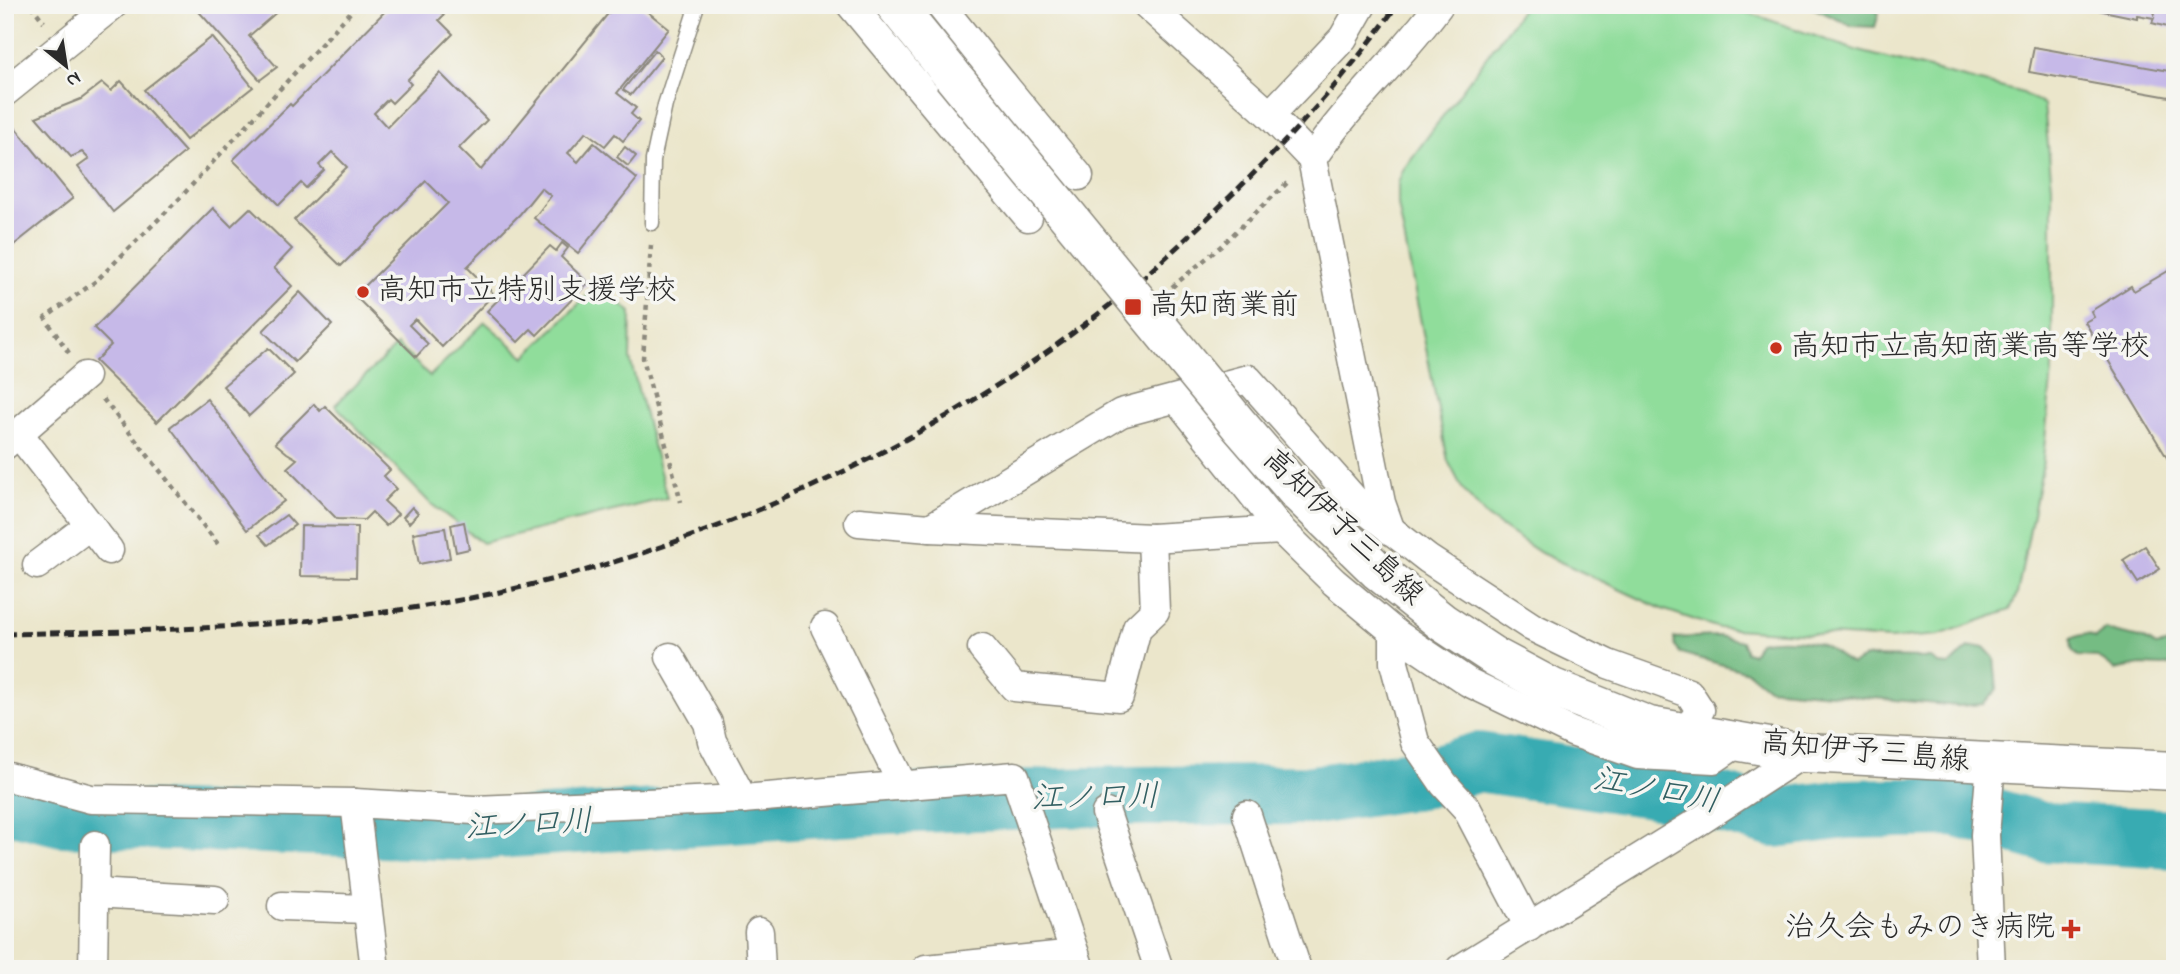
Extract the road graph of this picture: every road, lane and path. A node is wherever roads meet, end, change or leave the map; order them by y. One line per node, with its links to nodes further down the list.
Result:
1 (113, 5): 11 (street)
2 (358, 5): 19 (path)
3 (697, 5): 17 (lane)
4 (851, 5): 13 (street)
5 (895, 5): 36 (main road, 高知伊予三島線, bridge)
6 (940, 5): 10 (street)
7 (1147, 5): 12 (street)
8 (1362, 5): 12 (street)
9 (1439, 5): 14 (street)
10 (1004, 85): 13 (street); 15 (street)
11 (5, 92)
12 (1270, 115): 14 (street)
13 (954, 129): 16 (street)
14 (1312, 159): 18 (path); 27 (street)
15 (1079, 176)
16 (1028, 218)
17 (652, 223): 22 (path)
18 (1171, 289)
19 (85, 376): 21 (street); 29 (path)
20 (1177, 399): 25 (street); 26 (street); 27 (street)
21 (12, 439): 24 (street)
22 (681, 502)
23 (859, 522): 25 (street)
24 (90, 525): 30 (street); 31 (street)
25 (930, 528): 28 (street)
26 (1281, 530): 28 (street); 33 (street)
27 (1391, 531): 36 (street)
28 (1152, 538): 34 (street)
29 (218, 544)
30 (109, 550)
31 (37, 565)
32 (825, 627): 42 (street)
33 (1394, 632): 37 (street); 52 (street)
34 (982, 649)
35 (670, 657): 43 (street)
36 (1686, 733): 37 (main road, 高知伊予三島線)
37 (1740, 742): 38 (main road, 高知伊予三島線)
38 (1804, 753): 39 (main road, 高知伊予三島線); 52 (street)
39 (1991, 763): 40 (main road, 高知伊予三島線); 62 (street)
40 (2175, 771)
41 (5, 776): 44 (street)
42 (904, 786): 43 (street); 54 (street)
43 (743, 799): 44 (street)
44 (355, 803): 51 (street)
45 (1106, 813): 59 (street)
46 (1247, 815): 60 (street)
47 (95, 845): 48 (street)
48 (94, 894): 49 (street); 55 (street)
49 (215, 900)
50 (282, 906): 51 (street)
51 (366, 909): 56 (street)
52 (1529, 927): 61 (street)
53 (759, 932): 57 (street)
54 (1077, 961): 58 (street)
55 (93, 969)
56 (375, 969)
57 (761, 969)
58 (926, 969)
59 (1159, 969)
60 (1297, 969)
61 (1460, 969)
62 (1991, 969)

